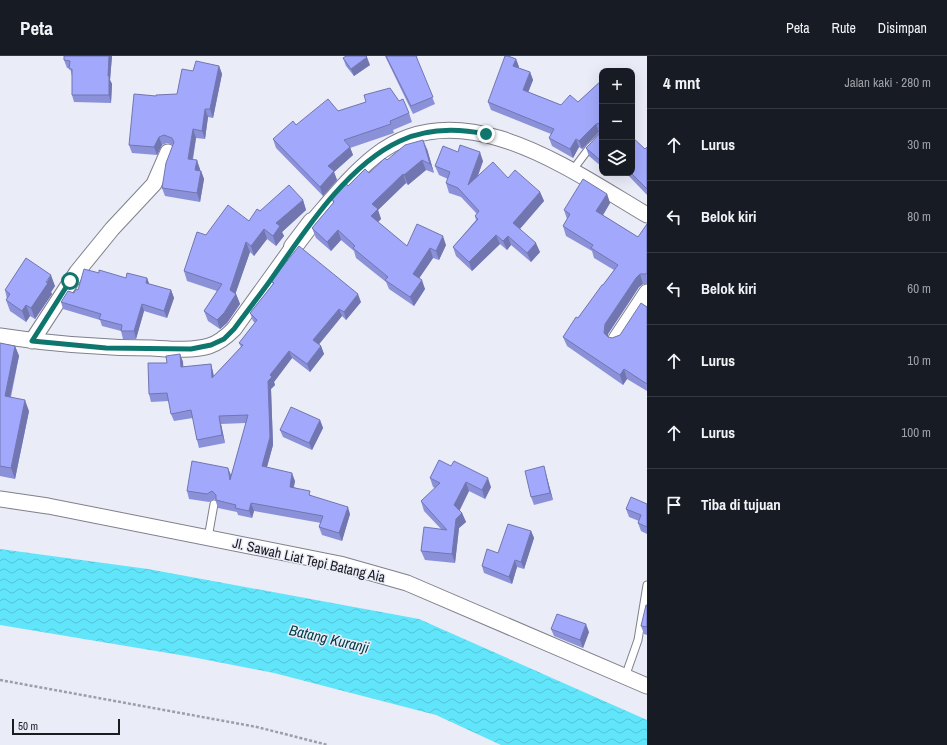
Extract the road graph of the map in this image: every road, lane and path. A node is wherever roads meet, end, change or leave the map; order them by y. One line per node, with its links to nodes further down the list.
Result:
1 (599, 139): 3 (lane)
2 (168, 152): 10 (street)
3 (572, 172): 4 (street); 5 (street)
4 (647, 216)
5 (312, 222): 6 (street)
6 (293, 247): 10 (street)
7 (647, 292): 9 (street)
8 (0, 336): 10 (street)
9 (616, 340)
10 (32, 341)
11 (0, 499): 13 (street, Jl. Sawah Liat Tepi Batang Aia)
12 (214, 504): 13 (lane)
13 (208, 538): 15 (street, Jl. Sawah Liat Tepi Batang Aia)
14 (647, 585): 15 (lane)
15 (625, 677): 17 (street, Jl. Sawah Liat Tepi Batang Aia)
16 (0, 680): 18 (path)
17 (647, 686)
18 (328, 745)

